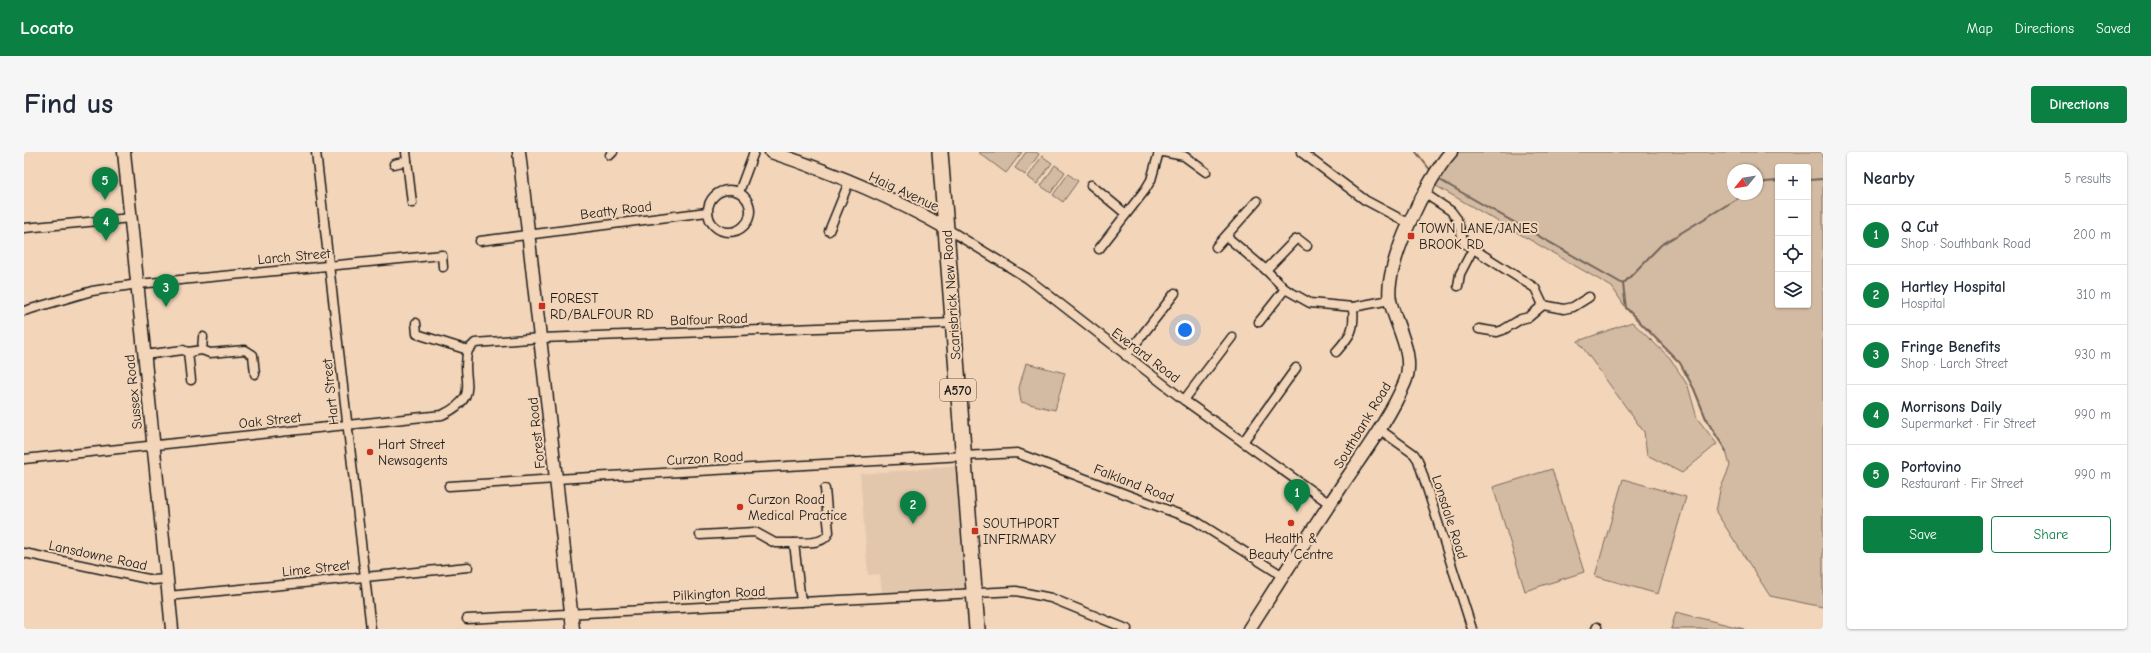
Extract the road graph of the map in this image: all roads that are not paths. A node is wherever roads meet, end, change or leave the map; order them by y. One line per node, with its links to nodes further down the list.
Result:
1 (124, 152): 23 (street, Sussex Road)
2 (316, 152): 35 (street, Hart Street)
3 (406, 152): 12 (street)
4 (519, 152): 28 (street, Forest Road)
5 (754, 152): 17 (street)
6 (940, 152): 26 (highway, Scarisbrick New Road / A570)
7 (1159, 152): 22 (street)
8 (1163, 152): 14 (street)
9 (1301, 152): 24 (street)
10 (1451, 152): 18 (street, Southbank Road)
11 (775, 153): 15 (street, Haig Avenue)
12 (407, 161): 13 (street); 20 (street)
13 (394, 164)
14 (1206, 172)
15 (849, 182): 26 (street, Haig Avenue); 27 (street, Haig Avenue)
16 (1091, 185): 22 (street)
17 (739, 192): 21 (street); 21 (street)
18 (1424, 193): 24 (street, Southbank Road); 34 (street)
19 (1257, 200): 29 (street)
20 (412, 203)
21 (707, 212): 28 (street, Beatty Road)
22 (1126, 214): 33 (street)
23 (131, 218): 25 (street); 38 (street, Sussex Road)
24 (1410, 224): 43 (street, Southbank Road)
25 (24, 228)
26 (946, 228): 49 (highway, Scarisbrick New Road / A570); 59 (street, Everard Road)
27 (829, 231)
28 (528, 235): 30 (street); 53 (street, Forest Road)
29 (1226, 236): 32 (street); 37 (street)
30 (480, 241)
31 (1307, 246): 37 (street)
32 (1216, 247)
33 (1099, 248)
34 (1473, 249): 39 (street); 44 (street)
35 (329, 266): 36 (street, Larch Street); 38 (street, Larch Street); 64 (street, Hart Street)
36 (443, 267)
37 (1266, 270): 40 (street)
38 (138, 284): 46 (street, Larch Street); 58 (street, Sussex Road)
39 (1458, 286)
40 (1285, 288): 45 (street); 47 (street)
41 (1175, 293): 59 (street)
42 (1589, 297): 44 (street)
43 (1390, 300): 45 (street); 65 (street, Southbank Road)
44 (1543, 305): 50 (street)
45 (1353, 307): 57 (street)
46 (24, 311)
47 (1259, 322)
48 (416, 323): 55 (street)
49 (954, 323): 53 (street, Balfour Road); 68 (highway, Scarisbrick New Road / A570)
50 (1479, 329)
51 (203, 337): 54 (street)
52 (1232, 337): 63 (street)
53 (541, 338): 55 (street, Balfour Road); 70 (street, Forest Road)
54 (202, 350): 56 (street); 61 (street)
55 (468, 350): 64 (street, Oak Street)
56 (188, 352): 58 (street); 62 (street)
57 (1336, 352)
58 (144, 355): 67 (street, Sussex Road)
59 (1126, 356): 63 (street, Everard Road)
60 (1296, 368): 66 (street)
61 (255, 374)
62 (191, 380)
63 (1184, 400): 66 (street, Everard Road)
64 (347, 426): 67 (street, Oak Street); 78 (street, Hart Street)
65 (1379, 429): 73 (street, Southbank Road); 92 (street, Lonsdale Road)
66 (1243, 442): 73 (street, Everard Road)
67 (154, 444): 69 (street, Oak Street); 80 (street, Sussex Road)
68 (963, 455): 70 (street, Curzon Road); 79 (street, Falkland Road); 81 (highway, Scarisbrick New Road / A570)
69 (24, 459)
70 (556, 479): 71 (street, Curzon Road); 84 (street, Forest Road)
71 (449, 486)
72 (824, 489): 75 (street)
73 (1330, 504): 79 (street, Southbank Road)
74 (700, 535): 75 (street)
75 (794, 543): 83 (street)
76 (24, 553): 80 (street, Lansdowne Road)
77 (468, 566): 78 (street, Lime Street)
78 (365, 576): 82 (street, Lime Street); 87 (street, Hart Street)
79 (1283, 576): 91 (street, Southbank Road)
80 (166, 579): 82 (street, Sussex Road)
81 (974, 593): 83 (street, Pilkington Road); 89 (highway, Scarisbrick New Road / A570); 90 (street, Pilkington Road)
82 (168, 596): 86 (street, Sussex Road)
83 (801, 602): 84 (street, Pilkington Road)
84 (571, 614): 85 (street, Pilkington Road); 88 (street, Forest Road)
85 (467, 619)
86 (172, 629)
87 (371, 629)
88 (573, 629)
89 (977, 629)
90 (1127, 629)
91 (1249, 629)
92 (1472, 629)

